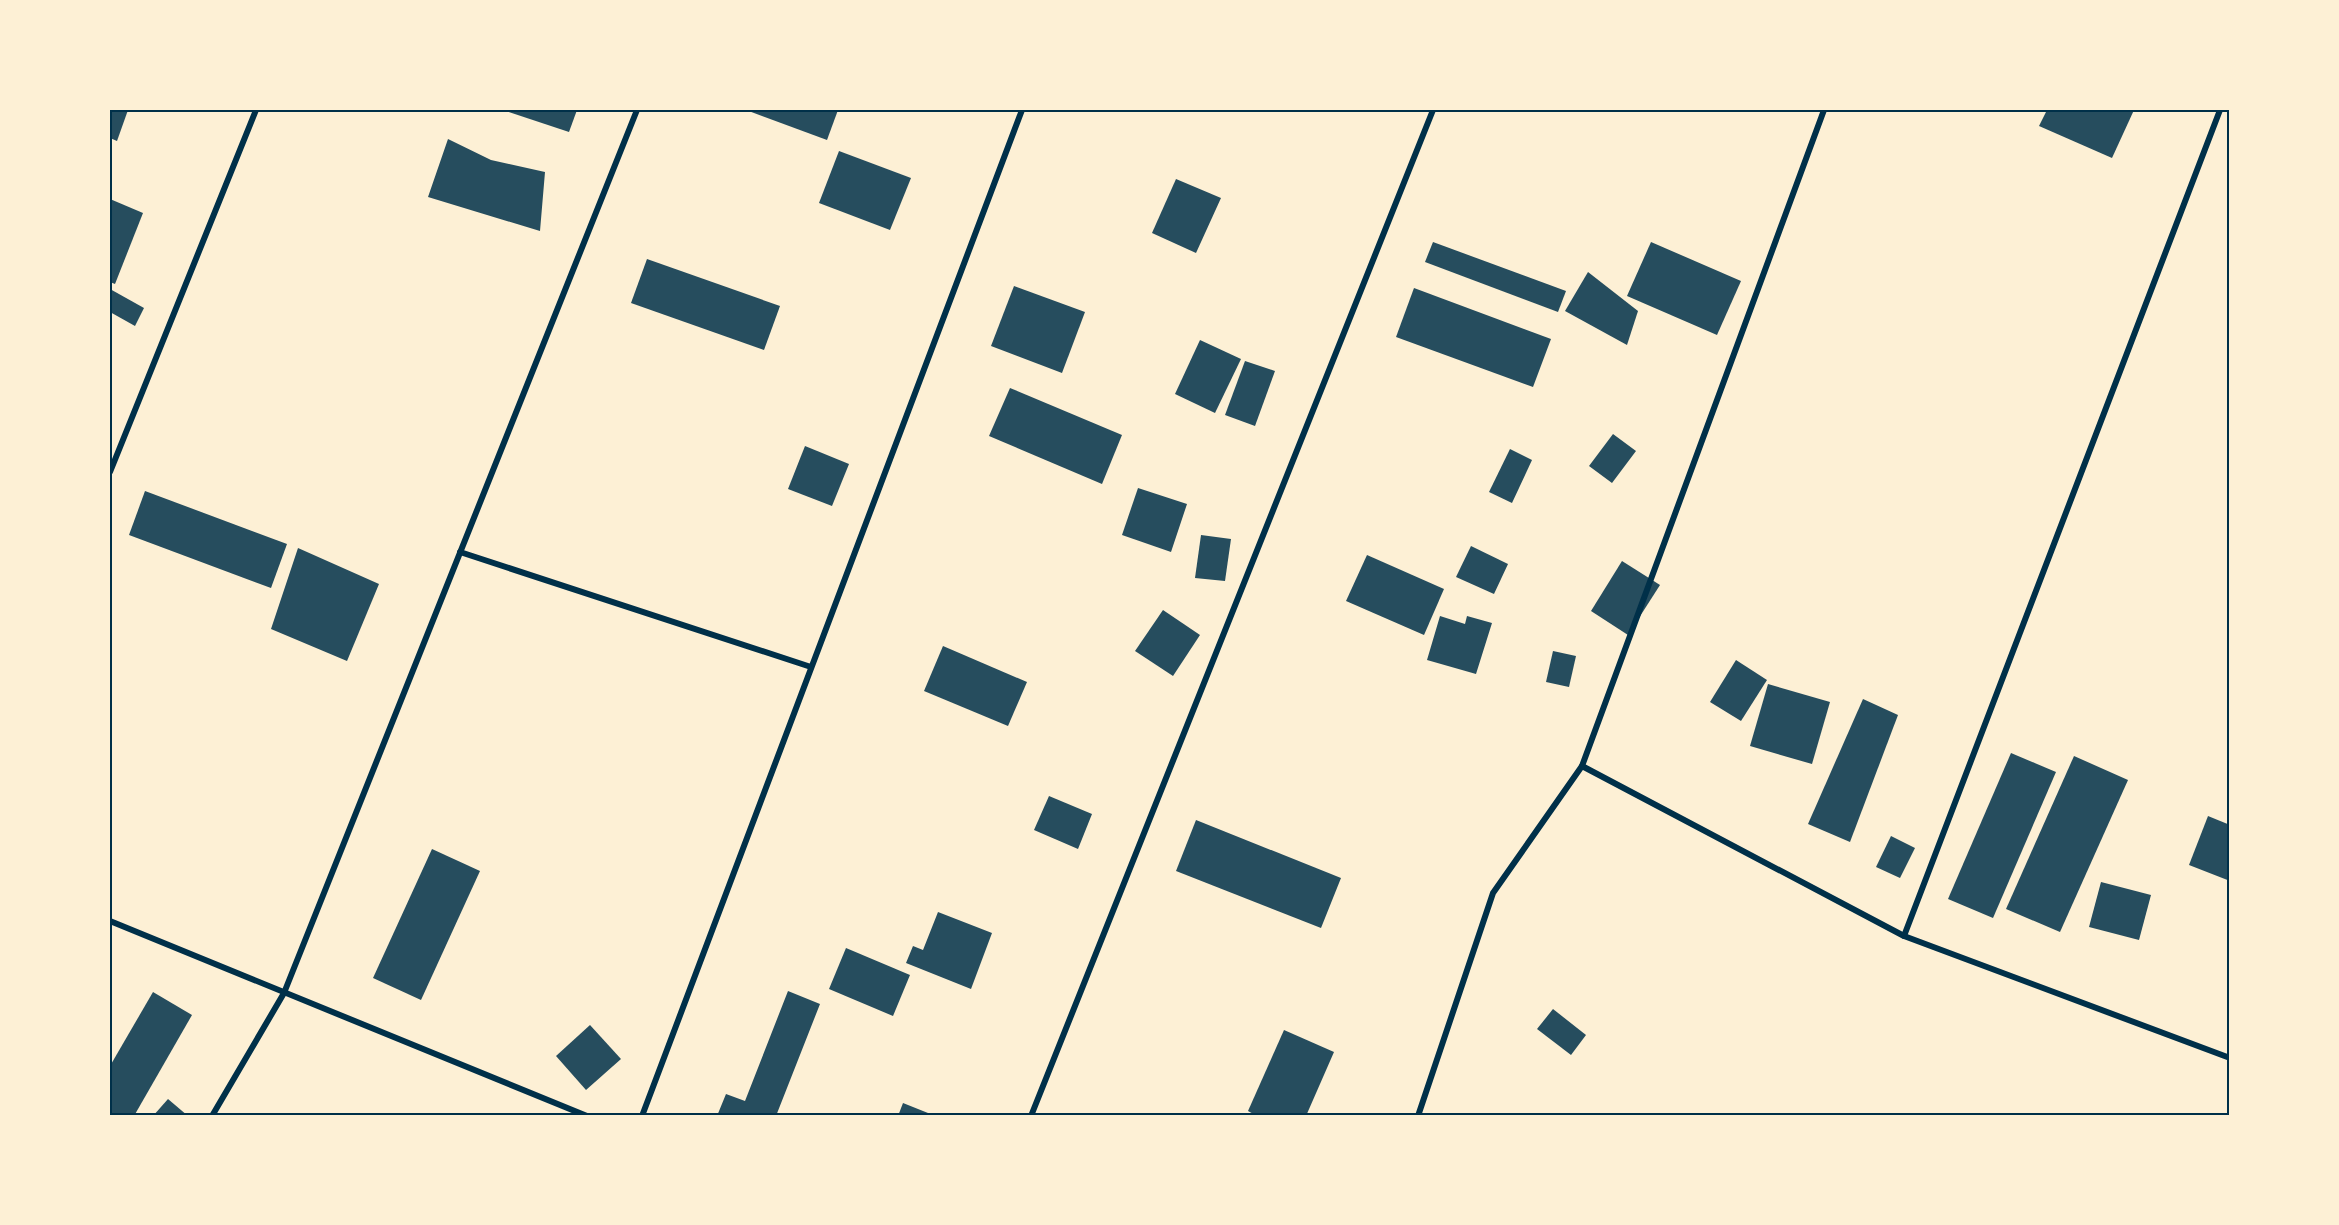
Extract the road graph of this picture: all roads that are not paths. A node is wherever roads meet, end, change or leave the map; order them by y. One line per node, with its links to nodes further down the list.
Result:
1 (255, 110): 7 (street)
2 (637, 110): 8 (street)
3 (1022, 110): 9 (street)
4 (1433, 110): 18 (street)
5 (1824, 110): 10 (street)
6 (2220, 110): 12 (street)
7 (110, 472)
8 (460, 552): 9 (street); 13 (street)
9 (811, 667): 17 (street)
10 (1582, 766): 12 (street); 19 (street)
11 (110, 921): 13 (street)
12 (1904, 936): 14 (street)
13 (284, 993): 15 (street); 16 (street)
14 (2229, 1058)
15 (212, 1116)
16 (587, 1116)
17 (642, 1116)
18 (1031, 1116)
19 (1418, 1116)

